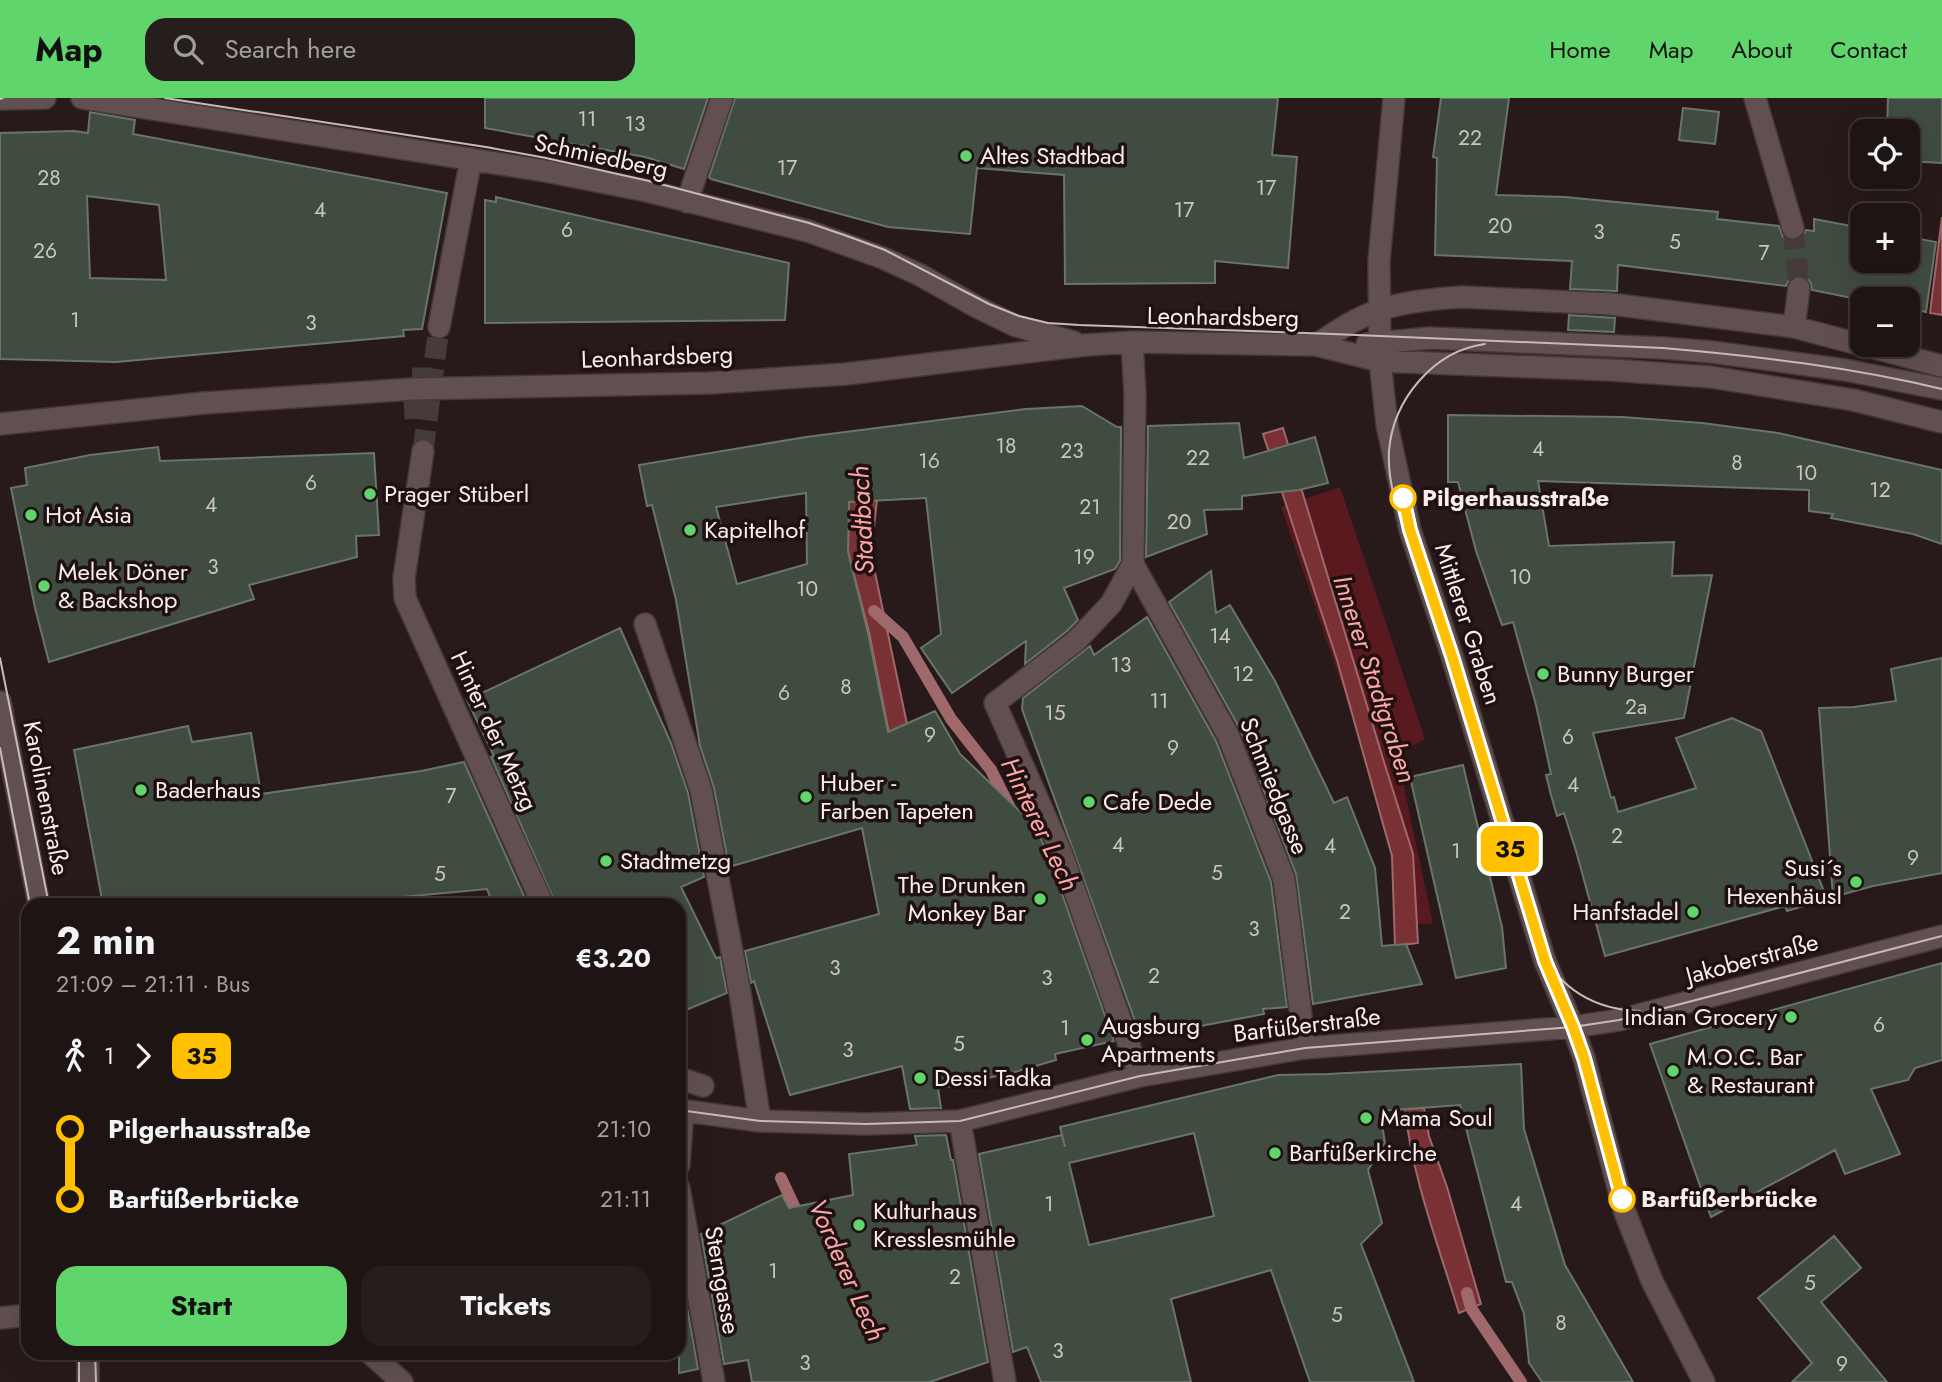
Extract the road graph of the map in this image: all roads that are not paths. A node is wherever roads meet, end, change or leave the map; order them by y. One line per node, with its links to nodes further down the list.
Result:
1 (44, 98): 6 (street)
2 (82, 98): 7 (street, Schmiedberg)
3 (722, 98): 8 (street)
4 (1394, 98): 11 (street, Mittlerer Graben)
5 (1755, 98): 9 (street)
6 (0, 99)
7 (471, 159): 8 (street, Schmiedberg); 12 (street)
8 (687, 202): 16 (street, Schmiedberg)
9 (1793, 228)
10 (1799, 288): 13 (street)
11 (1379, 310): 13 (street); 17 (street, Leonhardsberg); 18 (street, Mittlerer Graben)
12 (439, 327)
13 (1794, 327): 15 (street)
14 (1132, 342): 16 (street, Leonhardsberg); 17 (street, Leonhardsberg); 25 (street, Schmiedgasse)
15 (1850, 342)
16 (1086, 345): 23 (street, Leonhardsberg)
17 (1316, 345): 18 (street, Leonhardsberg)
18 (1380, 352): 21 (street); 22 (street); 31 (street, Mittlerer Graben)
19 (1908, 357): 20 (street)
20 (1942, 366)
21 (1942, 389)
22 (1942, 422)
23 (0, 424)
24 (422, 451): 29 (street, Hinter der Metzg)
25 (1133, 564): 32 (street, Schmiedgasse); 33 (street, Schmiedgasse)
26 (645, 624): 37 (street)
27 (0, 702): 28 (street, Karolinenstraße)
28 (39, 898)
29 (540, 898)
30 (1942, 936): 31 (street, Jakoberstraße)
31 (1573, 1027): 32 (street, Barfüßerstraße); 48 (street, Mittlerer Graben)
32 (1305, 1048): 33 (street, Barfüßerstraße)
33 (1140, 1076): 38 (street, Barfüßerstraße)
34 (686, 1080): 35 (street)
35 (703, 1086)
36 (686, 1111): 37 (street, Barfüßerstraße)
37 (760, 1121): 38 (street, Barfüßerstraße)
38 (960, 1121): 47 (street)
39 (686, 1227): 46 (street, Sterngasse)
40 (21, 1316): 41 (street)
41 (0, 1318)
42 (88, 1360): 44 (street)
43 (378, 1360): 45 (street)
44 (88, 1382)
45 (402, 1382)
46 (714, 1382)
47 (1005, 1382)
48 (1704, 1382)

